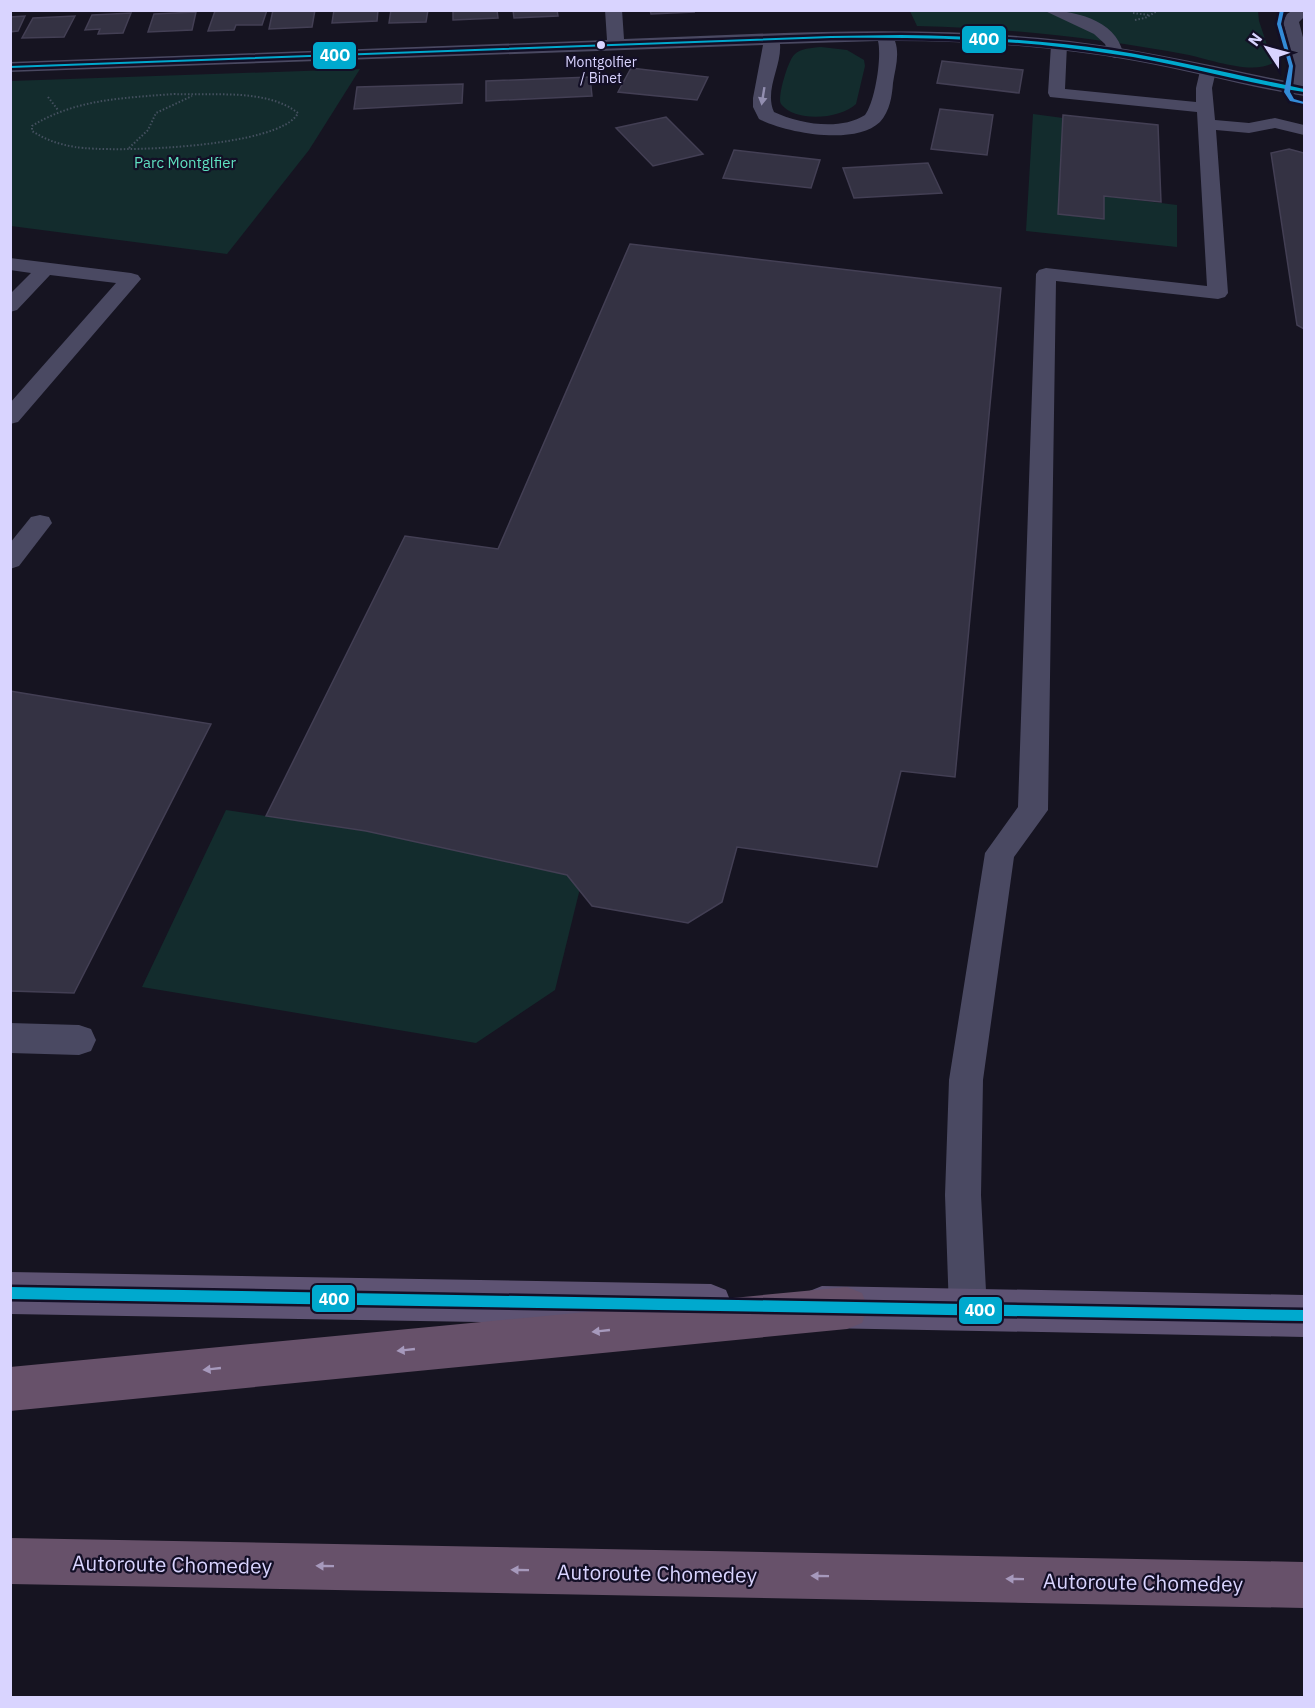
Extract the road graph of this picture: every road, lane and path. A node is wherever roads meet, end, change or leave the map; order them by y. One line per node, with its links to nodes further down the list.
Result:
1 (613, 10): 8 (street)
2 (1050, 10): 10 (lane)
3 (1159, 10): 5 (path)
4 (1305, 11): 13 (lane)
5 (1150, 15)
6 (884, 36): 7 (street); 7 (street, one-way to 6); 9 (street)
7 (771, 39): 8 (street)
8 (616, 45): 11 (street)
9 (1059, 45): 10 (street); 15 (lane)
10 (1115, 52): 12 (street)
11 (10, 67)
12 (1208, 71): 13 (street); 15 (lane)
13 (1302, 91)
14 (193, 95): 17 (path); 17 (path); 17 (path)
15 (1205, 116): 16 (lane); 28 (lane)
16 (1305, 130)
17 (128, 149)
18 (10, 264): 19 (lane)
19 (46, 268): 20 (lane); 21 (lane)
20 (10, 306)
21 (10, 417)
22 (39, 523): 23 (lane)
23 (10, 560)
24 (10, 1038): 25 (lane)
25 (79, 1040)
26 (10, 1293): 27 (main road)
27 (847, 1308): 28 (main road); 30 (highway, one-way to 30)
28 (968, 1310): 29 (main road)
29 (1305, 1316)
30 (10, 1389)
31 (10, 1561): 32 (highway, Autoroute Chomedey, one-way to 31)
32 (1305, 1585)

